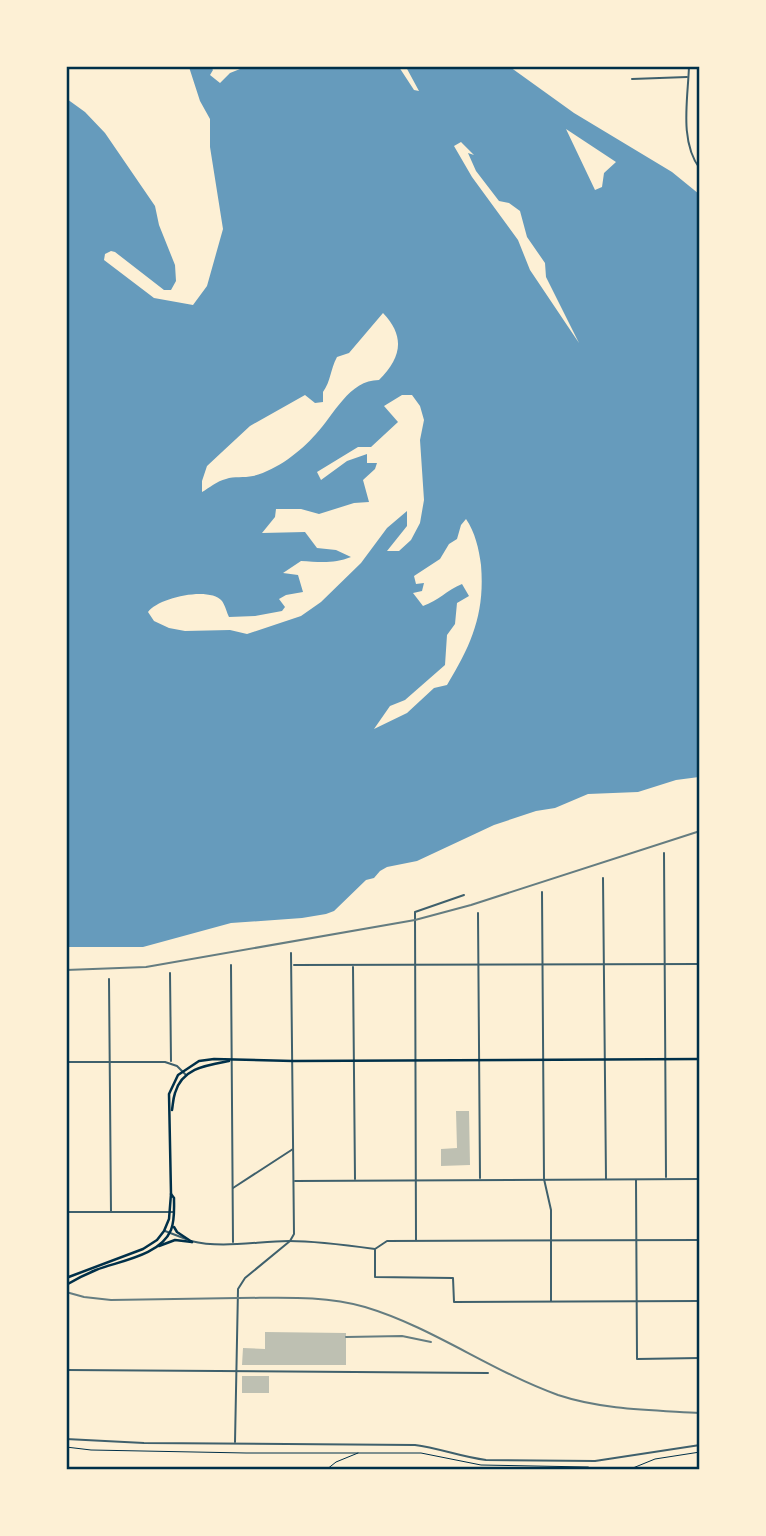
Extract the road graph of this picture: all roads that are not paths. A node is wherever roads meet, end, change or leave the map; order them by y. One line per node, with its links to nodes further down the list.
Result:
1 (689, 66): 2 (street)
2 (688, 77): 3 (street); 4 (street)
3 (632, 79)
4 (699, 169)
5 (664, 853): 12 (street)
6 (603, 878): 19 (street)
7 (542, 892): 18 (street)
8 (464, 895): 17 (street)
9 (478, 913): 11 (street)
10 (291, 953): 15 (street)
11 (478, 964): 17 (street); 18 (street); 23 (street)
12 (664, 964): 13 (street); 19 (street); 28 (street)
13 (699, 964)
14 (231, 965): 29 (street)
15 (293, 965): 16 (street); 30 (street)
16 (353, 965): 17 (street); 25 (street)
17 (415, 965): 22 (street)
18 (542, 965): 19 (street); 26 (street)
19 (604, 965): 27 (street)
20 (170, 973): 33 (street)
21 (109, 979): 32 (street)
22 (416, 1059): 23 (main road); 25 (main road); 39 (street)
23 (479, 1059): 26 (main road); 40 (street)
24 (699, 1059): 28 (main road)
25 (354, 1060): 30 (main road); 44 (street)
26 (543, 1060): 27 (main road); 41 (street)
27 (604, 1060): 28 (main road); 45 (street)
28 (666, 1060): 38 (street)
29 (232, 1061): 30 (main road); 34 (main road); 35 (main road); 47 (street)
30 (293, 1061): 37 (street)
31 (66, 1062): 32 (street)
32 (110, 1062): 33 (street); 49 (street)
33 (171, 1062): 34 (street)
34 (182, 1071): 35 (street); 36 (main road)
35 (186, 1075): 36 (main road)
36 (171, 1111): 50 (main road)
37 (294, 1148): 46 (street); 47 (street)
38 (666, 1178): 42 (street); 43 (street)
39 (416, 1179): 40 (street); 44 (street); 54 (street)
40 (480, 1179): 41 (street)
41 (544, 1179): 45 (street); 58 (street)
42 (636, 1179): 45 (street); 55 (street)
43 (699, 1179)
44 (355, 1180): 46 (street)
45 (606, 1180)
46 (294, 1181): 57 (street)
47 (233, 1189): 60 (street)
48 (66, 1212): 49 (street)
49 (111, 1212): 50 (street)
50 (172, 1212): 51 (main road); 52 (main road)
51 (173, 1220): 53 (main road); 59 (main road)
52 (164, 1231): 53 (street); 63 (main road)
53 (170, 1233): 59 (street); 61 (main road)
54 (416, 1240): 58 (street); 62 (street)
55 (636, 1240): 56 (street); 58 (street); 66 (street)
56 (699, 1240)
57 (290, 1241): 60 (street); 62 (street); 70 (street)
58 (551, 1241): 65 (street)
59 (192, 1242): 60 (street); 61 (main road)
60 (233, 1243)
61 (153, 1249): 64 (main road)
62 (374, 1250): 65 (street)
63 (66, 1278)
64 (66, 1284)
65 (551, 1301): 66 (street)
66 (636, 1301): 67 (street); 68 (street)
67 (699, 1301)
68 (699, 1358)
69 (66, 1370): 70 (street)
70 (236, 1371): 71 (street); 73 (street)
71 (488, 1373)
72 (66, 1439): 73 (street)
73 (235, 1443): 74 (street)
74 (699, 1445)

